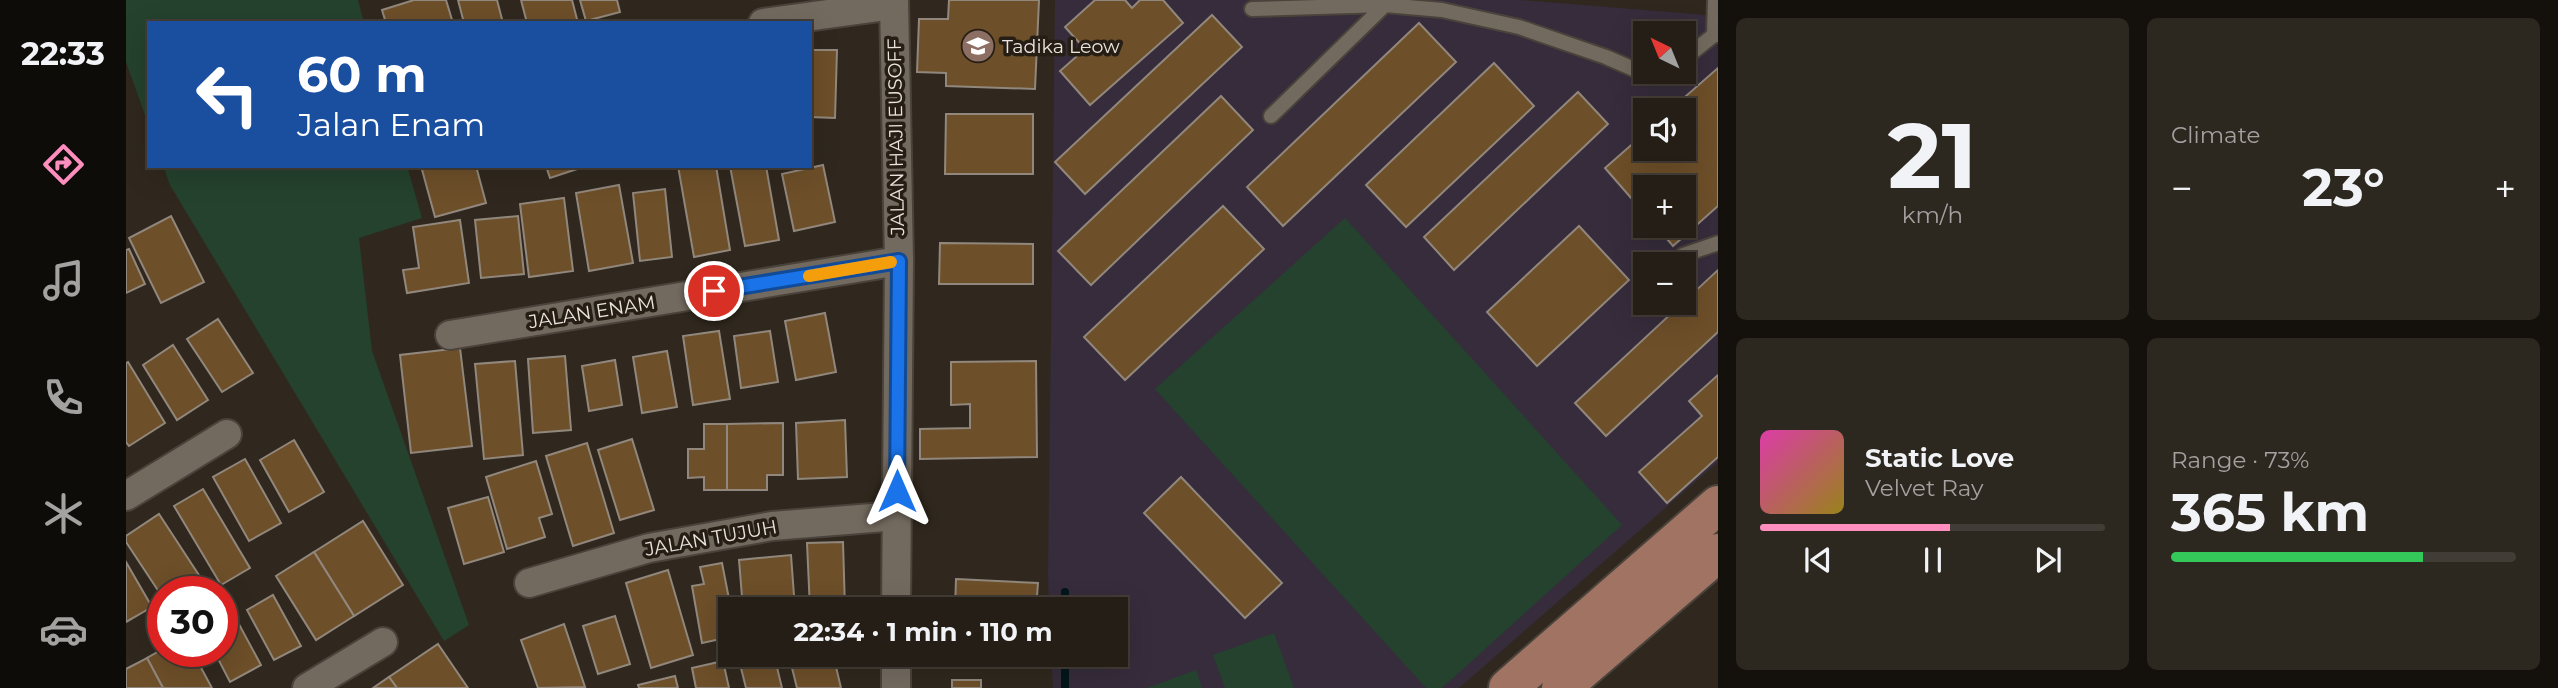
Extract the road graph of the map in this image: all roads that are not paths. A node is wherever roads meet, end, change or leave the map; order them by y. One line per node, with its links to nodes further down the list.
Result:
1 (1715, 0): 6 (lane)
2 (894, 3): 5 (street); 12 (street, JALAN HAJI EUSOFF)
3 (1385, 5): 4 (lane); 8 (lane); 9 (lane)
4 (1252, 9)
5 (776, 21)
6 (1716, 35): 7 (lane)
7 (1696, 50)
8 (1633, 69)
9 (1270, 116)
10 (1718, 243): 11 (lane)
11 (1692, 252)
12 (899, 261): 13 (street, JALAN ENAM); 17 (street, JALAN HAJI EUSOFF)
13 (450, 335)
14 (227, 434): 15 (street)
15 (126, 496)
16 (1718, 505): 25 (main road)
17 (897, 516): 19 (street, JALAN TUJUH); 20 (street, JALAN HAJI EUSOFF)
18 (1718, 553): 26 (main road)
19 (529, 583)
20 (897, 597)
21 (383, 642): 23 (street)
22 (896, 667): 24 (street)
23 (307, 688)
24 (896, 688)
25 (1507, 688)
26 (1561, 688)

